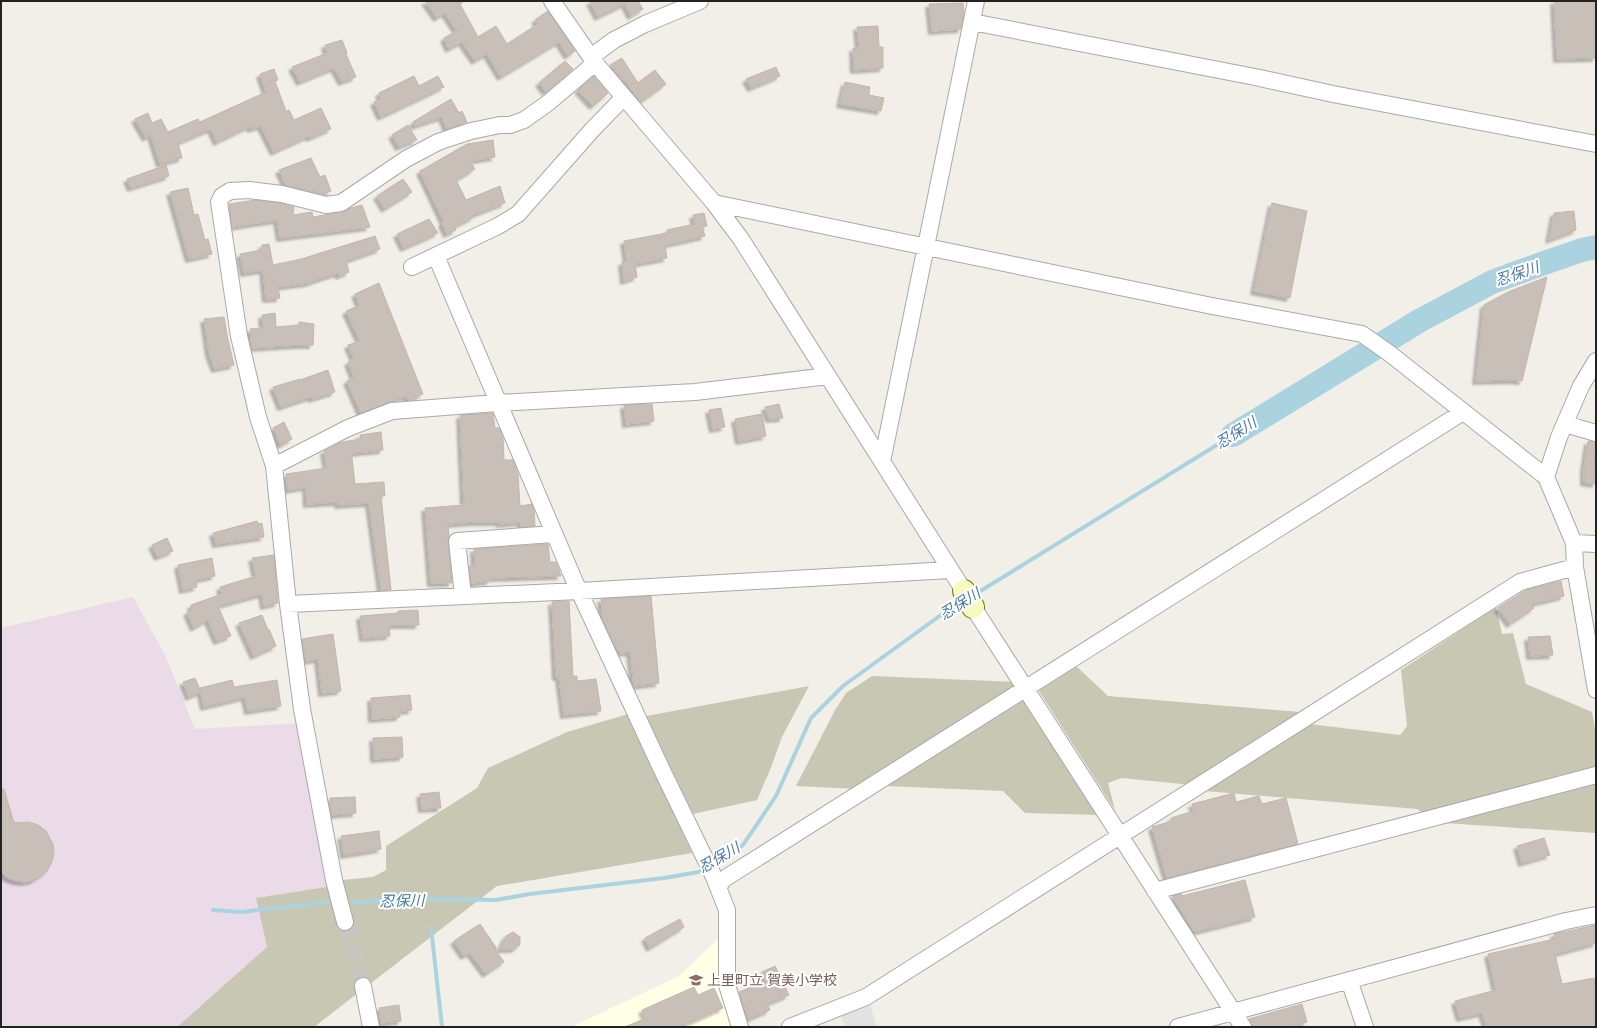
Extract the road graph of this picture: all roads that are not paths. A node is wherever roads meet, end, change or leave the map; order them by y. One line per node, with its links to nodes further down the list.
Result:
1 (552, 1): 5 (street)
2 (700, 1): 5 (street)
3 (976, 1): 4 (street)
4 (972, 22): 7 (street); 9 (street)
5 (593, 60): 6 (street); 19 (street)
6 (624, 97): 8 (street); 10 (street)
7 (1596, 144)
8 (714, 203): 9 (street); 13 (street)
9 (926, 247): 15 (street); 18 (street)
10 (436, 256): 11 (street); 14 (street)
11 (412, 267)
12 (1596, 361): 16 (street)
13 (828, 376): 14 (street); 18 (street)
14 (497, 403): 19 (street); 21 (street)
15 (1463, 412): 20 (street); 29 (street)
16 (1565, 424): 17 (street); 20 (street)
17 (1596, 433)
18 (882, 462): 25 (street)
19 (274, 466): 28 (street)
20 (1546, 477): 22 (street)
21 (554, 534): 26 (street); 27 (street)
22 (1574, 543): 23 (street); 24 (street)
23 (1596, 544)
24 (1575, 567): 30 (street); 32 (street)
25 (950, 570): 26 (street); 29 (street)
26 (579, 591): 27 (street); 33 (street)
27 (463, 596): 28 (street)
28 (288, 604): 36 (street)
29 (1026, 689): 32 (street); 33 (street)
30 (1596, 690)
31 (1596, 775): 34 (street)
32 (1120, 836): 34 (street); 42 (street)
33 (716, 880): 41 (street)
34 (1155, 891): 39 (street)
35 (1596, 915): 37 (street)
36 (345, 922)
37 (1350, 980): 39 (street); 45 (street)
38 (362, 986): 40 (street)
39 (1233, 1012): 43 (street); 44 (street)
40 (371, 1027)
41 (740, 1027)
42 (790, 1027)
43 (1178, 1027)
44 (1243, 1027)
45 (1365, 1027)

